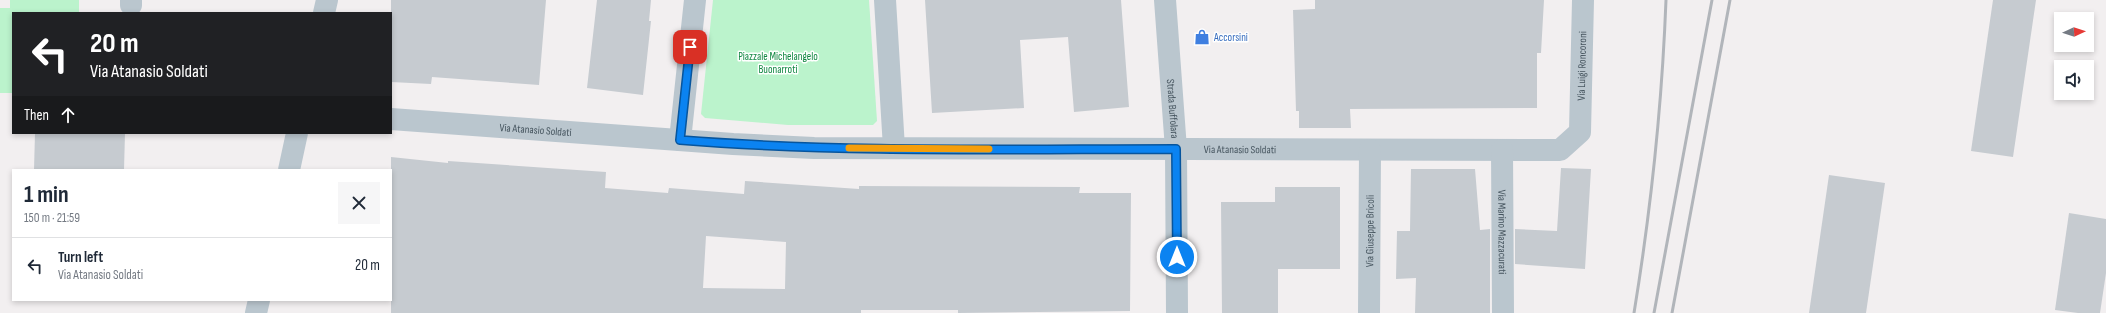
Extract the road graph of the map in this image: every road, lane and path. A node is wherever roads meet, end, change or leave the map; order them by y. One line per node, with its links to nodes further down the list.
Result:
1 (327, 0): 6 (street)
2 (695, 0): 10 (street)
3 (885, 0): 11 (street)
4 (1166, 0): 12 (street, Strada Buffolara)
5 (1583, 0): 8 (street, Via Luigi Roncoroni)
6 (324, 12)
7 (392, 119): 10 (street, Via Atanasio Soldati)
8 (1580, 132): 14 (street, Via Atanasio Soldati)
9 (297, 134): 15 (street)
10 (680, 140): 11 (street)
11 (894, 148): 12 (street, Via Atanasio Soldati)
12 (1176, 149): 13 (street, Via Atanasio Soldati); 18 (street, Strada Buffolara)
13 (1370, 150): 14 (street, Via Atanasio Soldati); 19 (street, Via Giuseppe Bricoli)
14 (1502, 150): 20 (street, Via Marino Mazzacurati)
15 (289, 169)
16 (259, 301): 17 (street)
17 (256, 313)
18 (1177, 313)
19 (1369, 313)
20 (1503, 313)

